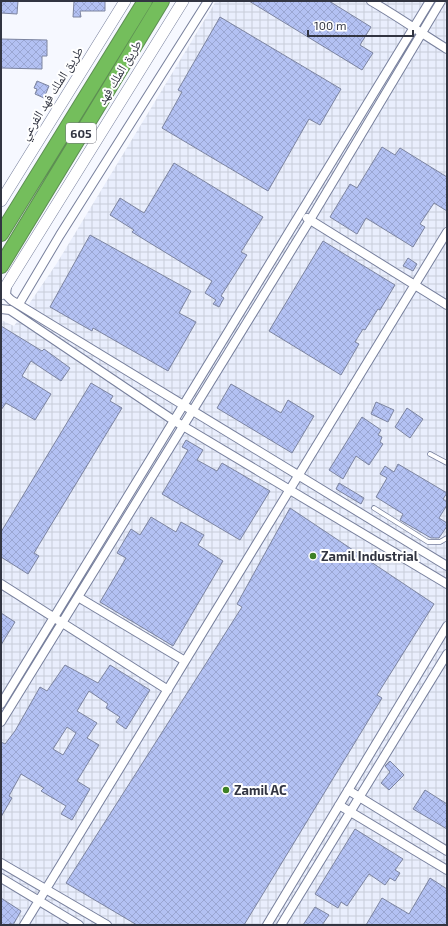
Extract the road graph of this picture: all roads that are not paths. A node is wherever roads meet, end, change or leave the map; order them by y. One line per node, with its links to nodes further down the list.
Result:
1 (125, 1): 12 (main road, طريق الملك فهد الفرعي)
2 (145, 1): 16 (highway, طريق الملك فهد / 605)
3 (162, 1): 17 (highway, طريق الملك فهد / 605)
4 (183, 1): 18 (main road)
5 (208, 1): 21 (street)
6 (372, 1): 9 (street)
7 (430, 1): 9 (street)
8 (441, 1): 10 (street)
9 (414, 26): 10 (street); 13 (street)
10 (421, 33): 11 (street); 14 (street)
11 (447, 49)
12 (1, 201)
13 (301, 215): 14 (street); 24 (street)
14 (310, 220): 19 (street); 25 (street)
15 (447, 232): 19 (street)
16 (1, 234)
17 (1, 266)
18 (7, 283): 20 (main road); 21 (street)
19 (415, 285): 22 (street); 30 (street)
20 (1, 294)
21 (19, 304): 24 (street)
22 (447, 305)
23 (1, 310): 26 (street)
24 (182, 406): 25 (street); 26 (street)
25 (192, 412): 27 (street); 30 (street)
26 (174, 420): 27 (street); 38 (street)
27 (184, 426): 31 (street); 37 (street)
28 (430, 454): 29 (lane)
29 (447, 462)
30 (299, 476): 31 (street); 34 (street)
31 (290, 490): 36 (street); 42 (street)
32 (374, 508): 33 (lane)
33 (447, 538)
34 (447, 566)
35 (1, 584): 38 (street)
36 (447, 584)
37 (78, 597): 39 (street); 42 (street)
38 (54, 616): 39 (street); 44 (street)
39 (61, 622): 43 (street); 45 (street)
40 (447, 626): 46 (street)
41 (447, 654): 47 (street)
42 (185, 661): 43 (street)
43 (168, 690): 54 (street)
44 (1, 704)
45 (1, 722)
46 (348, 790): 47 (street); 48 (street)
47 (360, 797): 49 (street); 50 (street)
48 (339, 805): 49 (street); 59 (street)
49 (351, 811): 52 (street); 60 (street)
50 (447, 851)
51 (1, 863): 54 (street)
52 (447, 870)
53 (1, 878): 55 (street)
54 (45, 890): 55 (street); 58 (street)
55 (39, 901): 56 (street); 57 (street)
56 (24, 925)
57 (79, 925)
58 (107, 925)
59 (267, 925)
60 (281, 925)

